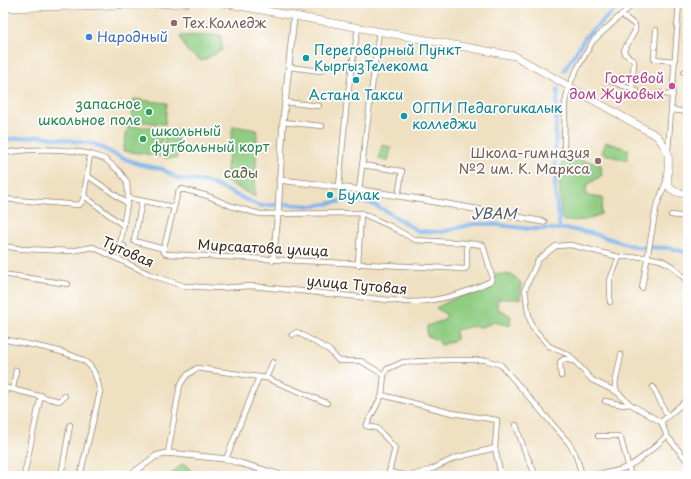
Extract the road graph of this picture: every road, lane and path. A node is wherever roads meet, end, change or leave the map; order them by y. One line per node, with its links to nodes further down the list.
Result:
1 (186, 3): 5 (main road)
2 (223, 3): 7 (main road)
3 (634, 3): 6 (street)
4 (679, 3): 11 (street)
5 (3, 8)
6 (622, 15): 15 (street); 16 (street)
7 (294, 16): 8 (main road); 12 (street)
8 (358, 27): 10 (main road); 34 (street)
9 (656, 30): 11 (street)
10 (379, 31): 15 (main road); 30 (street)
11 (676, 61): 19 (street)
12 (289, 67): 13 (street); 20 (street)
13 (321, 71)
14 (610, 81): 16 (street)
15 (568, 86): 26 (street); 29 (main road)
16 (632, 88): 17 (street)
17 (637, 91)
18 (658, 93): 19 (street)
19 (673, 95): 22 (street)
20 (285, 102): 21 (street); 24 (street)
21 (319, 106)
22 (672, 110): 23 (street); 29 (street)
23 (688, 112)
24 (283, 122): 25 (street); 32 (street)
25 (322, 126)
26 (564, 151)
27 (3, 153): 28 (street)
28 (90, 154): 31 (street); 40 (street)
29 (668, 155): 33 (main road)
30 (362, 165): 35 (street); 36 (street)
31 (88, 176): 38 (street); 40 (street)
32 (279, 180): 34 (street); 43 (street)
33 (666, 182): 37 (main road); 53 (street)
34 (339, 186): 35 (street)
35 (359, 190): 47 (street)
36 (399, 190)
37 (688, 194)
38 (84, 196): 39 (street); 48 (street)
39 (3, 199)
40 (128, 200): 41 (street); 48 (street)
41 (142, 200): 42 (street); 52 (street, Мирсаатова улица)
42 (174, 207): 43 (street); 52 (street)
43 (278, 212): 44 (street); 55 (street)
44 (361, 213): 49 (street); 56 (street)
45 (671, 215): 46 (street)
46 (688, 217)
47 (544, 222)
48 (124, 226): 51 (street)
49 (467, 243): 56 (street, Мирсаатова улица); 60 (street, улица Тутовая)
50 (3, 246): 60 (street, Тутовая)
51 (125, 252)
52 (165, 252): 55 (street, Мирсаатова улица)
53 (646, 256): 54 (street); 58 (street); 61 (street)
54 (619, 257): 62 (street); 67 (street)
55 (273, 260): 56 (street, Мирсаатова улица)
56 (358, 265)
57 (3, 274): 59 (street)
58 (688, 282)
59 (68, 284)
60 (218, 288)
61 (642, 288)
62 (610, 302)
63 (292, 335): 69 (street)
64 (3, 340): 100 (street)
65 (621, 355): 76 (street)
66 (273, 362): 72 (street)
67 (578, 364): 70 (street); 76 (street)
68 (16, 370): 75 (street)
69 (384, 375): 78 (street); 97 (street)
70 (561, 376)
71 (260, 377): 72 (street); 92 (street); 93 (street)
72 (266, 378): 82 (street)
73 (653, 386): 85 (street)
74 (4, 388): 75 (street); 83 (street)
75 (13, 389): 77 (street)
76 (617, 392): 84 (street)
77 (41, 395): 79 (street); 98 (street)
78 (382, 395): 91 (street); 96 (street)
79 (65, 396)
80 (688, 399): 85 (street)
81 (606, 401): 84 (street)
82 (327, 403)
83 (3, 404)
84 (630, 404): 86 (street)
85 (667, 415): 86 (street)
86 (661, 422): 90 (street)
87 (70, 425): 99 (street)
88 (516, 425): 105 (street)
89 (598, 436): 95 (street)
90 (667, 436): 94 (street); 95 (street)
91 (495, 448): 103 (street); 104 (street)
92 (168, 453): 93 (street); 101 (street)
93 (226, 459): 102 (street)
94 (688, 462)
95 (628, 467): 107 (street); 108 (street)
96 (389, 474): 103 (street)
97 (582, 475): 106 (street); 107 (street)
98 (24, 476)
99 (61, 476)
100 (80, 476)
101 (129, 476)
102 (284, 476)
103 (409, 476)
104 (501, 476)
105 (536, 476)
106 (562, 476)
107 (587, 476)
108 (631, 476)

